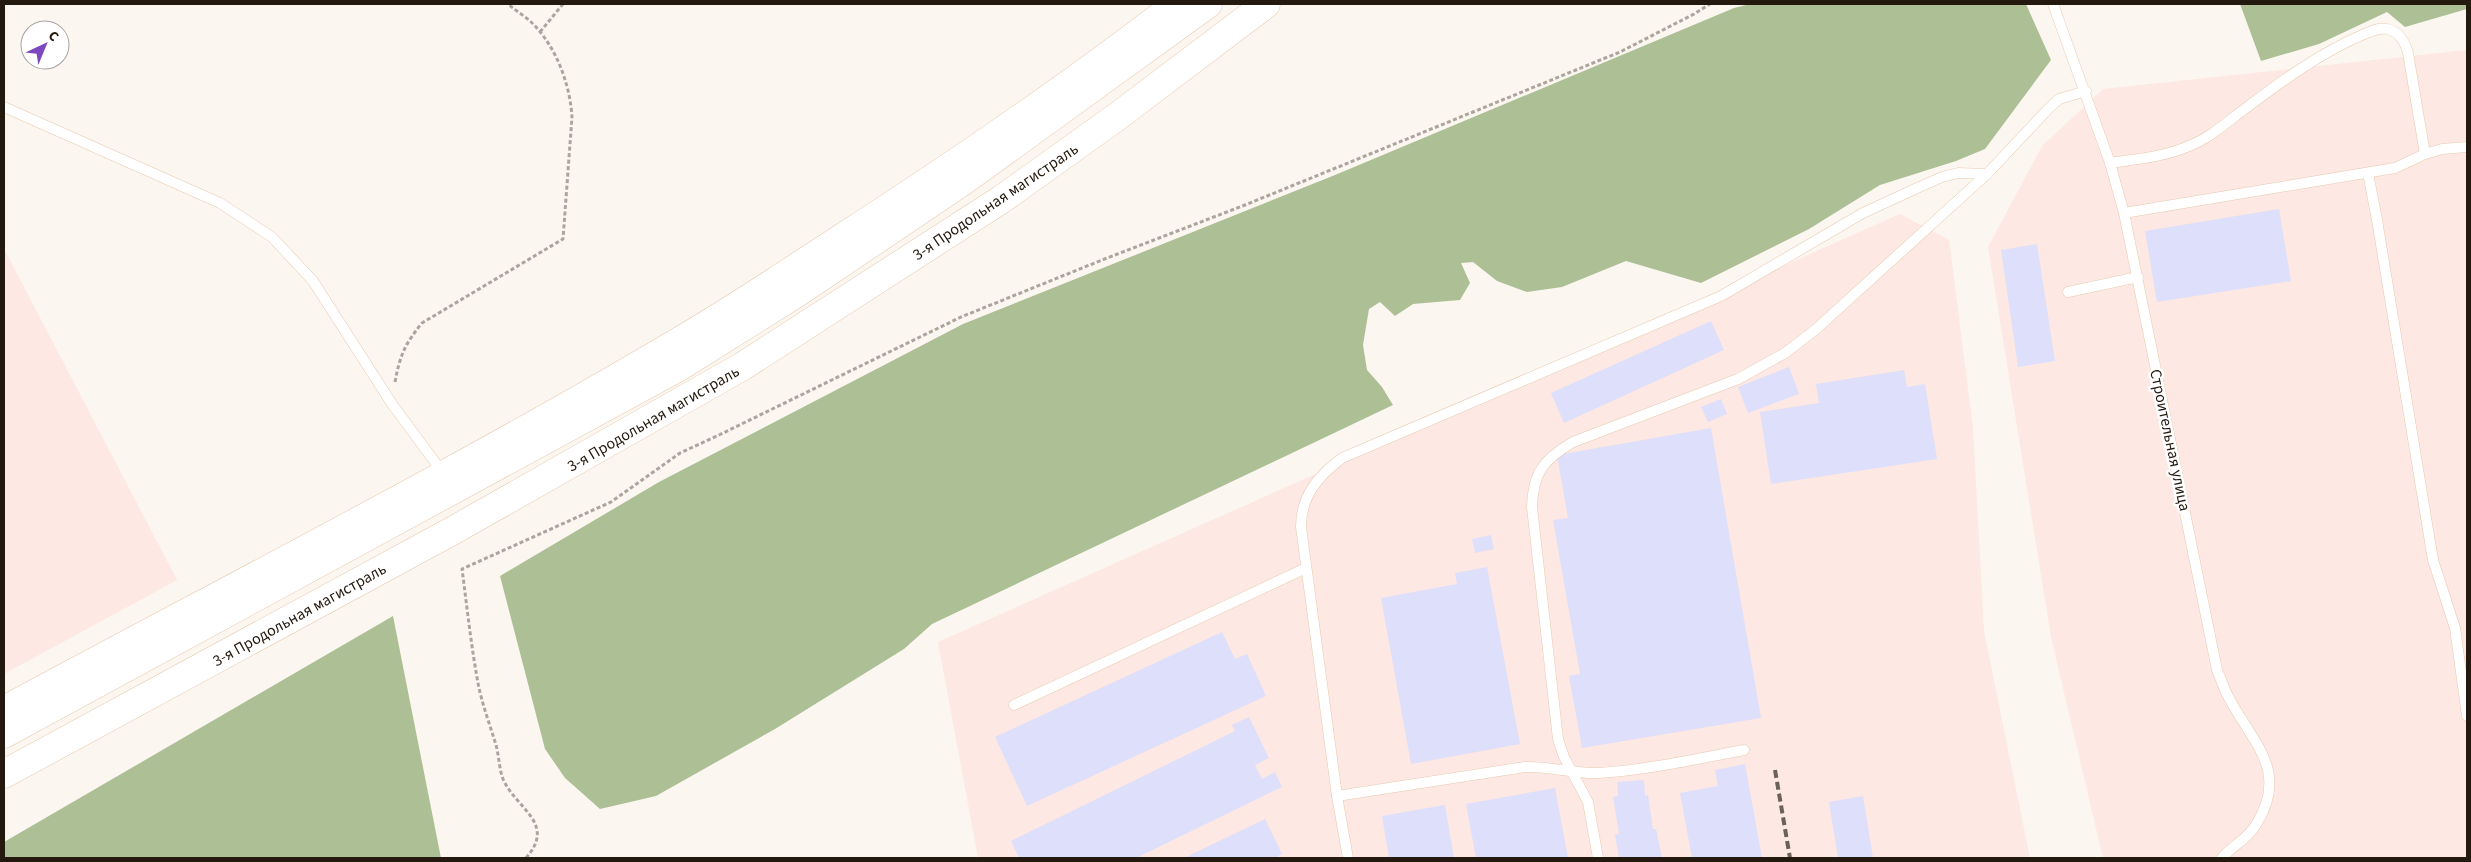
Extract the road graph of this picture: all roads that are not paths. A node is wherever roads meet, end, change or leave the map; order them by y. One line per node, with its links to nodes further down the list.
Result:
1 (1172, 4): 15 (street)
2 (1208, 4): 20 (highway, 3-я Продольная магистраль)
3 (1266, 4): 23 (highway, 3-я Продольная магистраль)
4 (2054, 4): 5 (lane, Строительная улица)
5 (2086, 91): 9 (lane, Строительная улица); 11 (lane)
6 (4, 107): 15 (lane)
7 (2467, 147): 8 (lane)
8 (2425, 154): 9 (lane); 10 (lane)
9 (2110, 163): 12 (lane, Строительная улица)
10 (2368, 173): 12 (lane); 19 (lane)
11 (1987, 174): 16 (lane); 22 (lane)
12 (2124, 213): 13 (lane, Строительная улица)
13 (2138, 277): 14 (lane); 27 (lane, Строительная улица)
14 (2068, 292)
15 (443, 473): 18 (street)
16 (1306, 568): 17 (lane); 24 (lane)
17 (1014, 705)
18 (4, 708)
19 (2467, 716)
20 (4, 734)
21 (1744, 750): 22 (lane)
22 (1572, 770): 24 (lane); 26 (lane)
23 (4, 774)
24 (1337, 796): 25 (lane)
25 (1348, 858)
26 (1598, 858)
27 (2222, 858)

